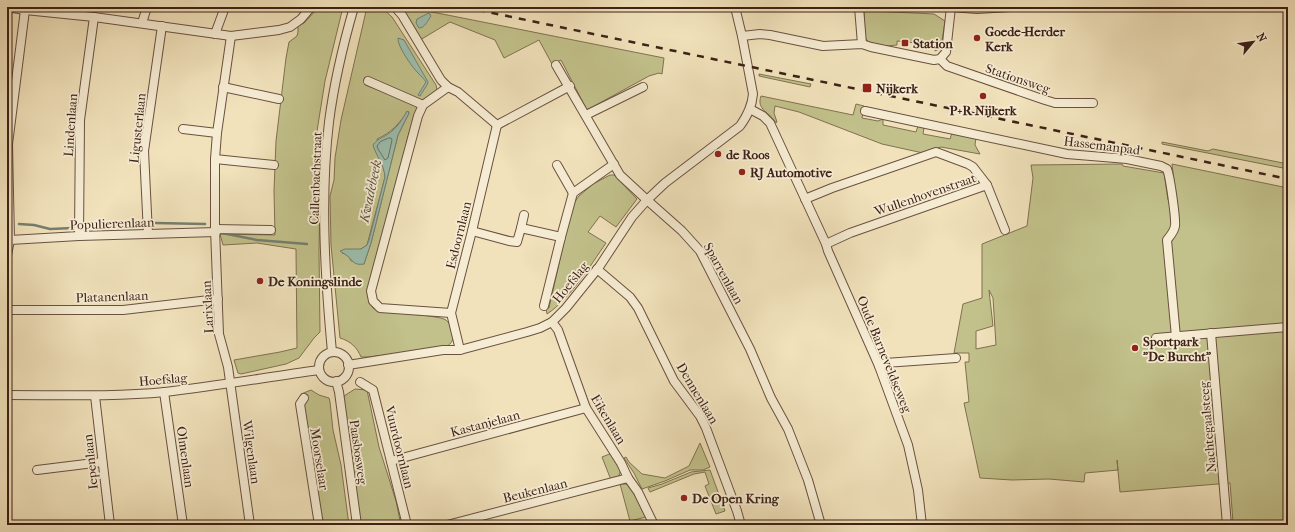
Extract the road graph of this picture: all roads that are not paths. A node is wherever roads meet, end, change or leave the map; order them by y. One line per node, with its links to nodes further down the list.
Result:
1 (7, 7): 11 (street)
2 (148, 7): 14 (street)
3 (225, 7): 16 (street)
4 (311, 7): 17 (street)
5 (354, 7): 71 (street, Callenbachstraat)
6 (395, 7): 25 (street)
7 (735, 7): 18 (street)
8 (859, 7): 19 (street)
9 (951, 7): 10 (street); 20 (street)
10 (1010, 7)
11 (25, 10): 12 (street); 22 (street)
12 (71, 11): 13 (street)
13 (94, 17): 14 (street); 54 (street, Lindenlaan)
14 (142, 23): 15 (street)
15 (162, 26): 16 (street); 53 (street, Ligusterlaan)
16 (215, 34): 17 (street)
17 (231, 36): 27 (street, Larixlaan)
18 (742, 36): 19 (street); 31 (street)
19 (862, 44): 20 (street)
20 (940, 59): 29 (street, Stationsweg)
21 (556, 65): 24 (street, Sparrenlaan)
22 (11, 78): 37 (street)
23 (368, 81): 30 (street)
24 (570, 86): 33 (street, Sparrenlaan); 34 (street)
25 (448, 87): 30 (street); 34 (street)
26 (643, 87): 33 (street)
27 (223, 88): 28 (street); 36 (street, Larixlaan)
28 (278, 99)
29 (1093, 103)
30 (423, 104): 64 (street)
31 (750, 109): 44 (street, Oude Barneveldseweg); 45 (street, Hoefslag)
32 (865, 111): 68 (street, Hassemanpad)
33 (586, 115): 39 (street, Sparrenlaan)
34 (497, 125): 52 (street, Esdoornlaan)
35 (183, 129): 36 (street)
36 (216, 133): 38 (street, Larixlaan)
37 (8, 144): 46 (street)
38 (215, 159): 40 (street); 49 (street, Larixlaan)
39 (614, 164): 43 (street); 45 (street, Sparrenlaan)
40 (274, 165)
41 (557, 165): 43 (street)
42 (987, 185): 44 (street); 51 (street, Wullenhovenstraat); 57 (street, Wullenhovenstraat)
43 (573, 193): 55 (street)
44 (805, 199): 57 (street, Oude Barneveldseweg)
45 (646, 200): 60 (street, Hoefslag); 97 (street, Sparrenlaan)
46 (8, 213): 56 (street)
47 (524, 215): 48 (street)
48 (521, 228): 52 (street); 55 (street)
49 (216, 230): 50 (street); 53 (street, Populierenlaan); 61 (street, Larixlaan)
50 (271, 230)
51 (1005, 230)
52 (472, 231): 64 (street, Esdoornlaan)
53 (148, 234): 54 (street, Populierenlaan)
54 (79, 236): 56 (street, Populierenlaan)
55 (560, 237): 62 (street)
56 (10, 240): 58 (street)
57 (826, 244): 74 (street, Oude Barneveldseweg)
58 (7, 252): 59 (street)
59 (7, 256)
60 (597, 269): 65 (street, Hoefslag); 96 (street, Dennenlaan)
61 (218, 299): 63 (street, Platanenlaan); 78 (street, Larixlaan)
62 (544, 306)
63 (7, 310)
64 (451, 313): 70 (street, Esdoornlaan)
65 (552, 322): 70 (street, Hoefslag); 83 (street, Eikenlaan)
66 (1288, 327): 67 (street)
67 (1211, 333): 68 (street); 99 (street, Nachtegaalsteeg)
68 (1176, 337): 69 (street)
69 (1156, 338)
70 (460, 350): 73 (street, Hoefslag)
71 (332, 352): 73 (street); 75 (street)
72 (956, 358): 74 (street)
73 (348, 365): 76 (street)
74 (879, 366): 98 (street, Oude Barneveldseweg)
75 (319, 370): 76 (street); 78 (street, Hoefslag)
76 (336, 382): 92 (street, Paasbosweg)
77 (360, 382): 84 (street, Vuurdoornlaan)
78 (230, 383): 79 (street, Hoefslag); 90 (street, Wilgenlaan)
79 (164, 392): 81 (street, Hoefslag); 89 (street, Olmenlaan)
80 (7, 395): 81 (street, Hoefslag)
81 (95, 396): 85 (street, Iepenlaan)
82 (304, 398): 91 (street, Moorselaar)
83 (586, 408): 84 (street, Kastanjelaan); 87 (street, Eikenlaan)
84 (390, 461): 93 (street, Vuurdoornlaan)
85 (102, 462): 86 (street); 88 (street, Iepenlaan)
86 (37, 470)
87 (628, 478): 94 (street, Beukenlaan); 95 (street, Eikenlaan)
88 (110, 525)
89 (183, 525)
90 (250, 525)
91 (319, 525)
92 (357, 525)
93 (407, 525)
94 (447, 525)
95 (654, 525)
96 (741, 525)
97 (821, 525)
98 (922, 525)
99 (1227, 525)

